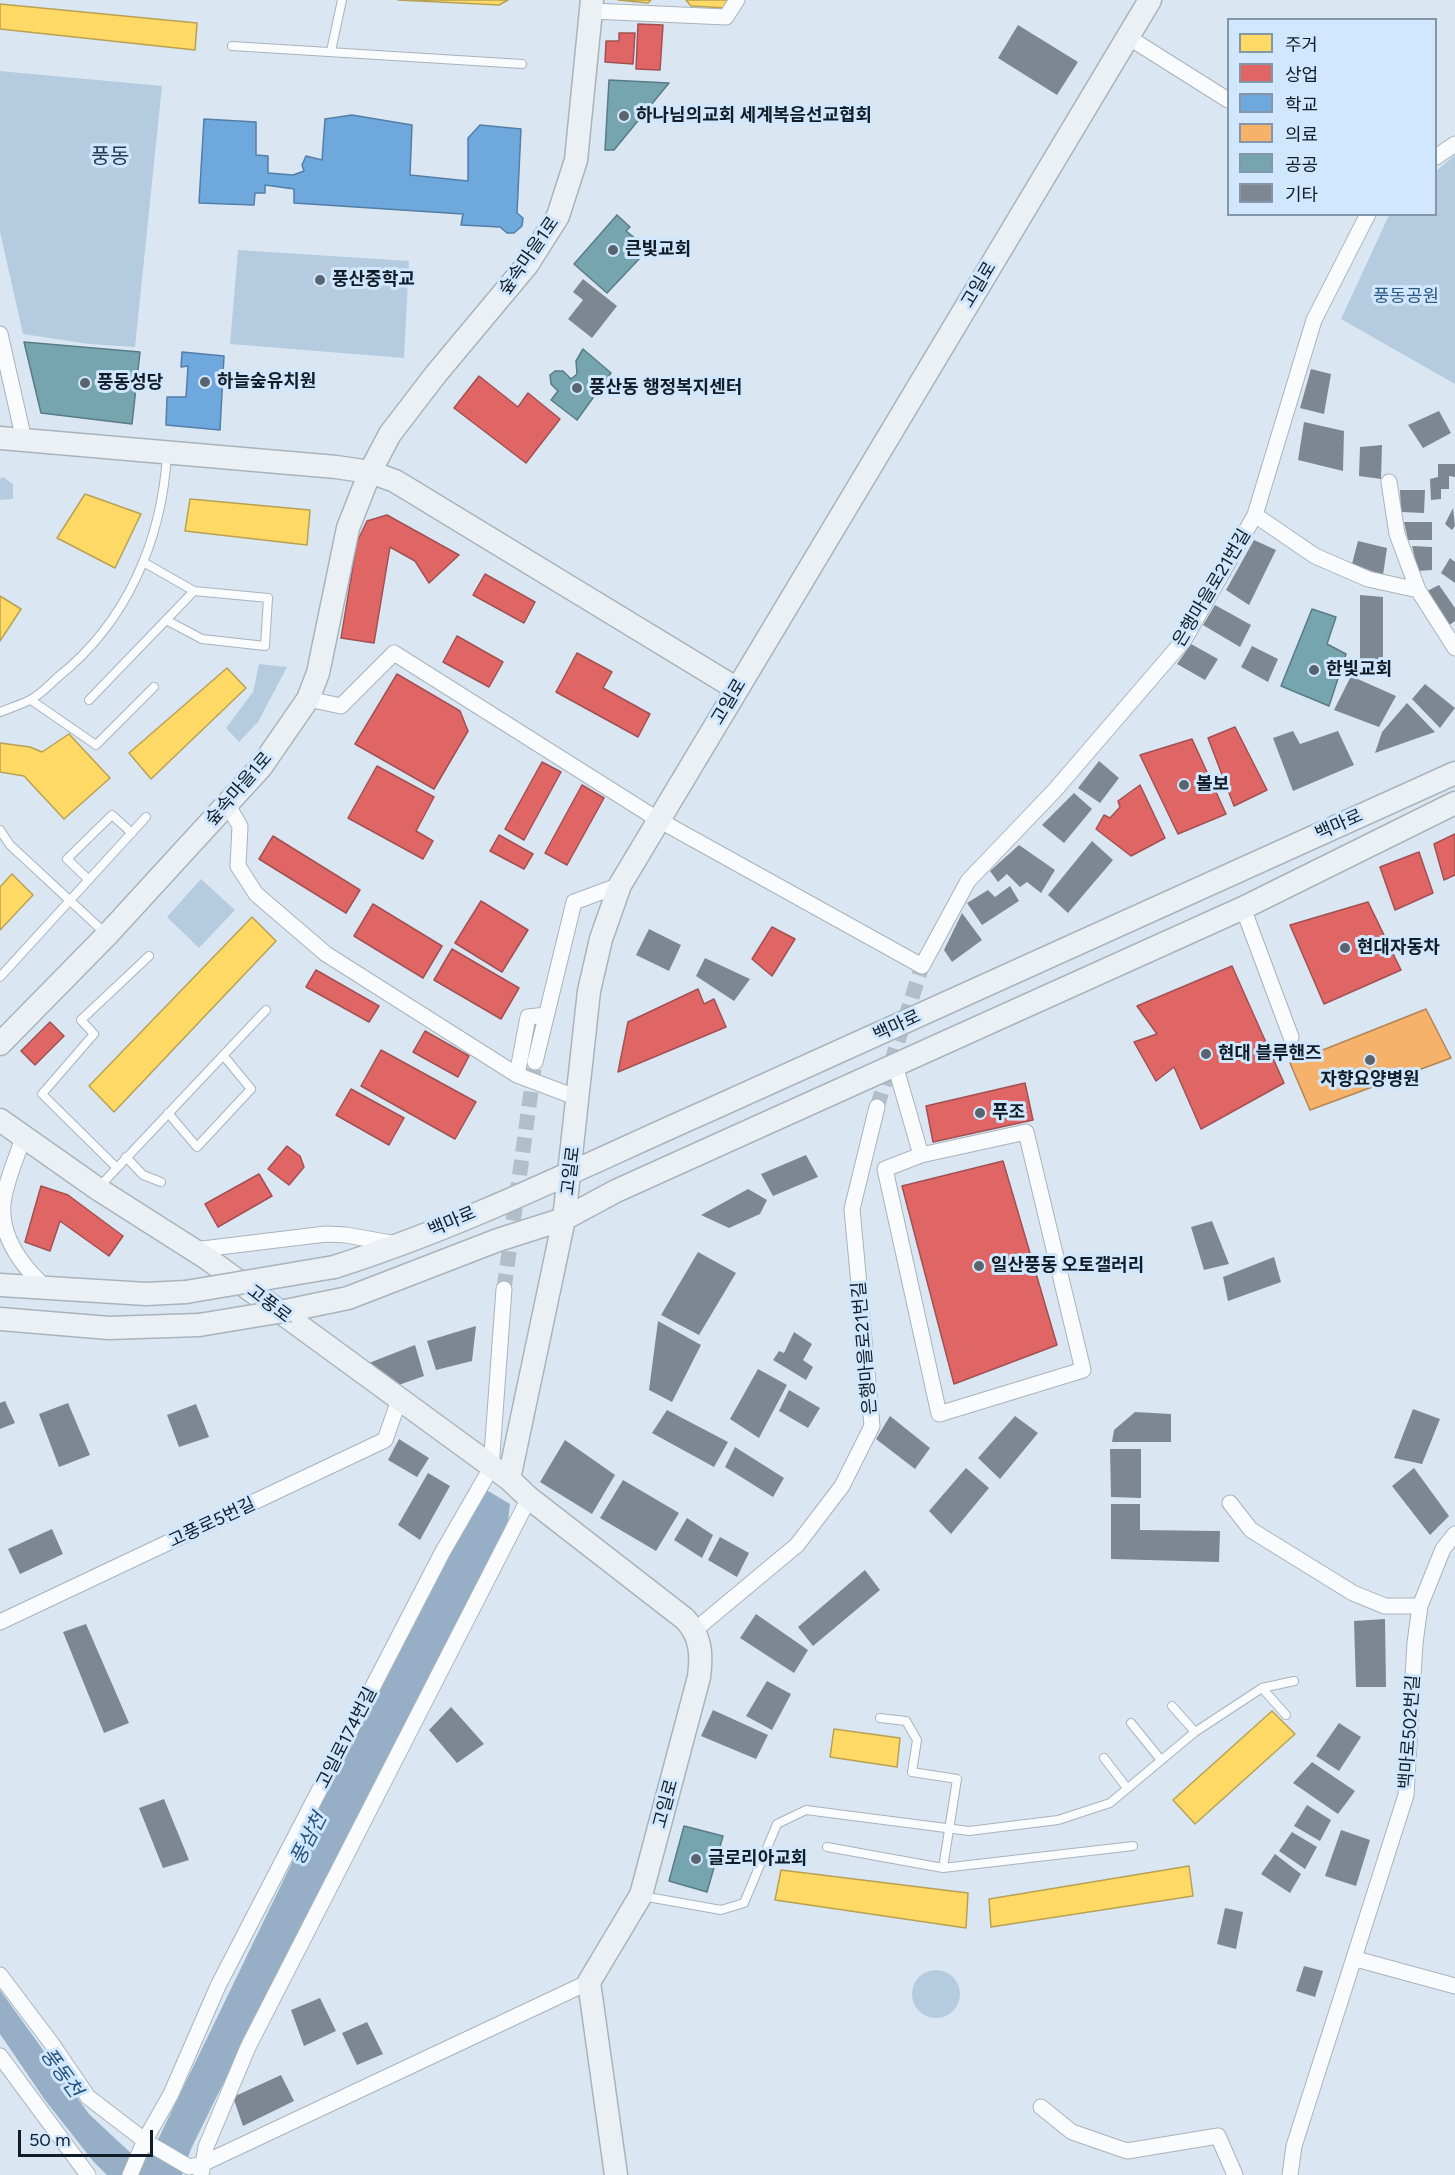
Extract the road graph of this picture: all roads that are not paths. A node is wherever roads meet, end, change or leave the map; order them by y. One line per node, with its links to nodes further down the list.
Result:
1 (342, 0): 8 (lane)
2 (737, 0): 5 (street)
3 (1150, 0): 6 (main road, 고일로)
4 (592, 5): 5 (street); 18 (main road, 숲속마을1로)
5 (671, 7)
6 (1128, 37): 10 (street); 27 (main road, 고일로)
7 (232, 46): 8 (lane)
8 (331, 51): 9 (lane)
9 (522, 64)
10 (1227, 99)
11 (1455, 144): 12 (street)
12 (1437, 156)
13 (1367, 216): 20 (street, 은행마을로21번길)
14 (0, 333): 16 (street)
15 (0, 438): 16 (main road)
16 (24, 440): 17 (main road)
17 (168, 453): 18 (main road); 21 (lane)
18 (370, 472): 27 (main road); 30 (main road, 숲속마을1로)
19 (1389, 482): 22 (street)
20 (1255, 516): 22 (street); 36 (street, 은행마을로21번길)
21 (145, 563): 23 (lane); 28 (lane)
22 (1418, 590): 25 (street)
23 (194, 591): 24 (lane); 24 (lane)
24 (166, 620): 29 (lane)
25 (1455, 648)
26 (154, 687): 28 (lane)
27 (737, 689): 36 (main road, 고일로)
28 (31, 699): 31 (lane)
29 (89, 699)
30 (308, 699): 34 (main road, 숲속마을1로); 36 (street)
31 (0, 712)
32 (1455, 773): 62 (main road, 백마로)
33 (1455, 803): 42 (main road, 백마로)
34 (227, 804): 43 (main road, 숲속마을1로); 53 (street)
35 (146, 817): 38 (lane)
36 (657, 819): 40 (main road, 고일로)
37 (0, 830): 41 (lane)
38 (132, 833): 39 (lane); 39 (lane)
39 (89, 880): 41 (lane)
40 (620, 885): 47 (street); 54 (main road, 고일로)
41 (70, 901): 43 (lane); 45 (lane)
42 (1243, 908): 48 (street); 52 (main road, 백마로)
43 (107, 935): 49 (main road, 숲속마을1로)
44 (149, 956): 61 (lane)
45 (0, 977)
46 (266, 1010): 50 (lane)
47 (546, 1015): 51 (street); 53 (street)
48 (1291, 1037)
49 (0, 1044)
50 (223, 1055): 56 (lane); 56 (lane)
51 (535, 1062)
52 (895, 1065): 59 (street); 66 (main road, 백마로)
53 (517, 1075): 54 (street)
54 (578, 1098): 62 (main road, 고일로)
55 (877, 1107): 80 (street, 은행마을로21번길)
56 (168, 1113): 60 (lane)
57 (0, 1120): 58 (main road, 고풍로)
58 (23, 1137): 64 (main road, 고풍로); 65 (street)
59 (921, 1155): 59 (street)
60 (126, 1157): 61 (lane); 63 (lane)
61 (116, 1167): 64 (lane)
62 (571, 1171): 66 (main road, 고일로); 67 (main road, 백마로)
63 (161, 1182)
64 (98, 1189): 68 (main road, 고풍로)
65 (1, 1206): 70 (street)
66 (564, 1219): 72 (main road, 백마로, bridge); 74 (main road, 고일로)
67 (400, 1244): 68 (street); 70 (main road, 백마로, bridge)
68 (194, 1250): 73 (main road, 고풍로)
69 (0, 1285): 70 (main road)
70 (48, 1289)
71 (504, 1289): 74 (street)
72 (0, 1319)
73 (399, 1400): 74 (main road, 고풍로); 79 (street, 고풍로5번길)
74 (500, 1474): 75 (main road, 고풍로); 102 (street, 고일로174번길)
75 (529, 1498): 80 (main road); 103 (street)
76 (1230, 1503): 78 (street)
77 (1455, 1534): 78 (street, 백마로502번길)
78 (1420, 1606): 96 (street, 백마로502번길)
79 (0, 1622)
80 (695, 1630): 95 (main road, 고일로)
81 (1294, 1681): 82 (lane)
82 (1262, 1688): 84 (lane); 87 (lane)
83 (1172, 1706): 87 (lane)
84 (1286, 1715)
85 (880, 1718): 91 (lane)
86 (1131, 1723): 89 (lane)
87 (1195, 1732): 89 (lane)
88 (1104, 1758): 90 (lane)
89 (1161, 1760): 90 (lane)
90 (1127, 1788): 91 (lane)
91 (951, 1829): 94 (lane); 95 (lane)
92 (1133, 1846): 94 (lane)
93 (827, 1847): 94 (lane)
94 (943, 1868)
95 (641, 1895): 98 (main road, 고일로)
96 (1356, 1959): 99 (street); 108 (street, 백마로502번길)
97 (0, 1976): 102 (street)
98 (589, 1983): 103 (street); 106 (main road)
99 (1455, 1986)
100 (0, 2056): 104 (street)
101 (1041, 2107): 107 (street)
102 (144, 2146): 103 (street); 105 (street, 고일로174번길)
103 (197, 2169)
104 (88, 2175)
105 (130, 2175)
106 (616, 2175)
107 (1235, 2175)
108 (1290, 2175)

